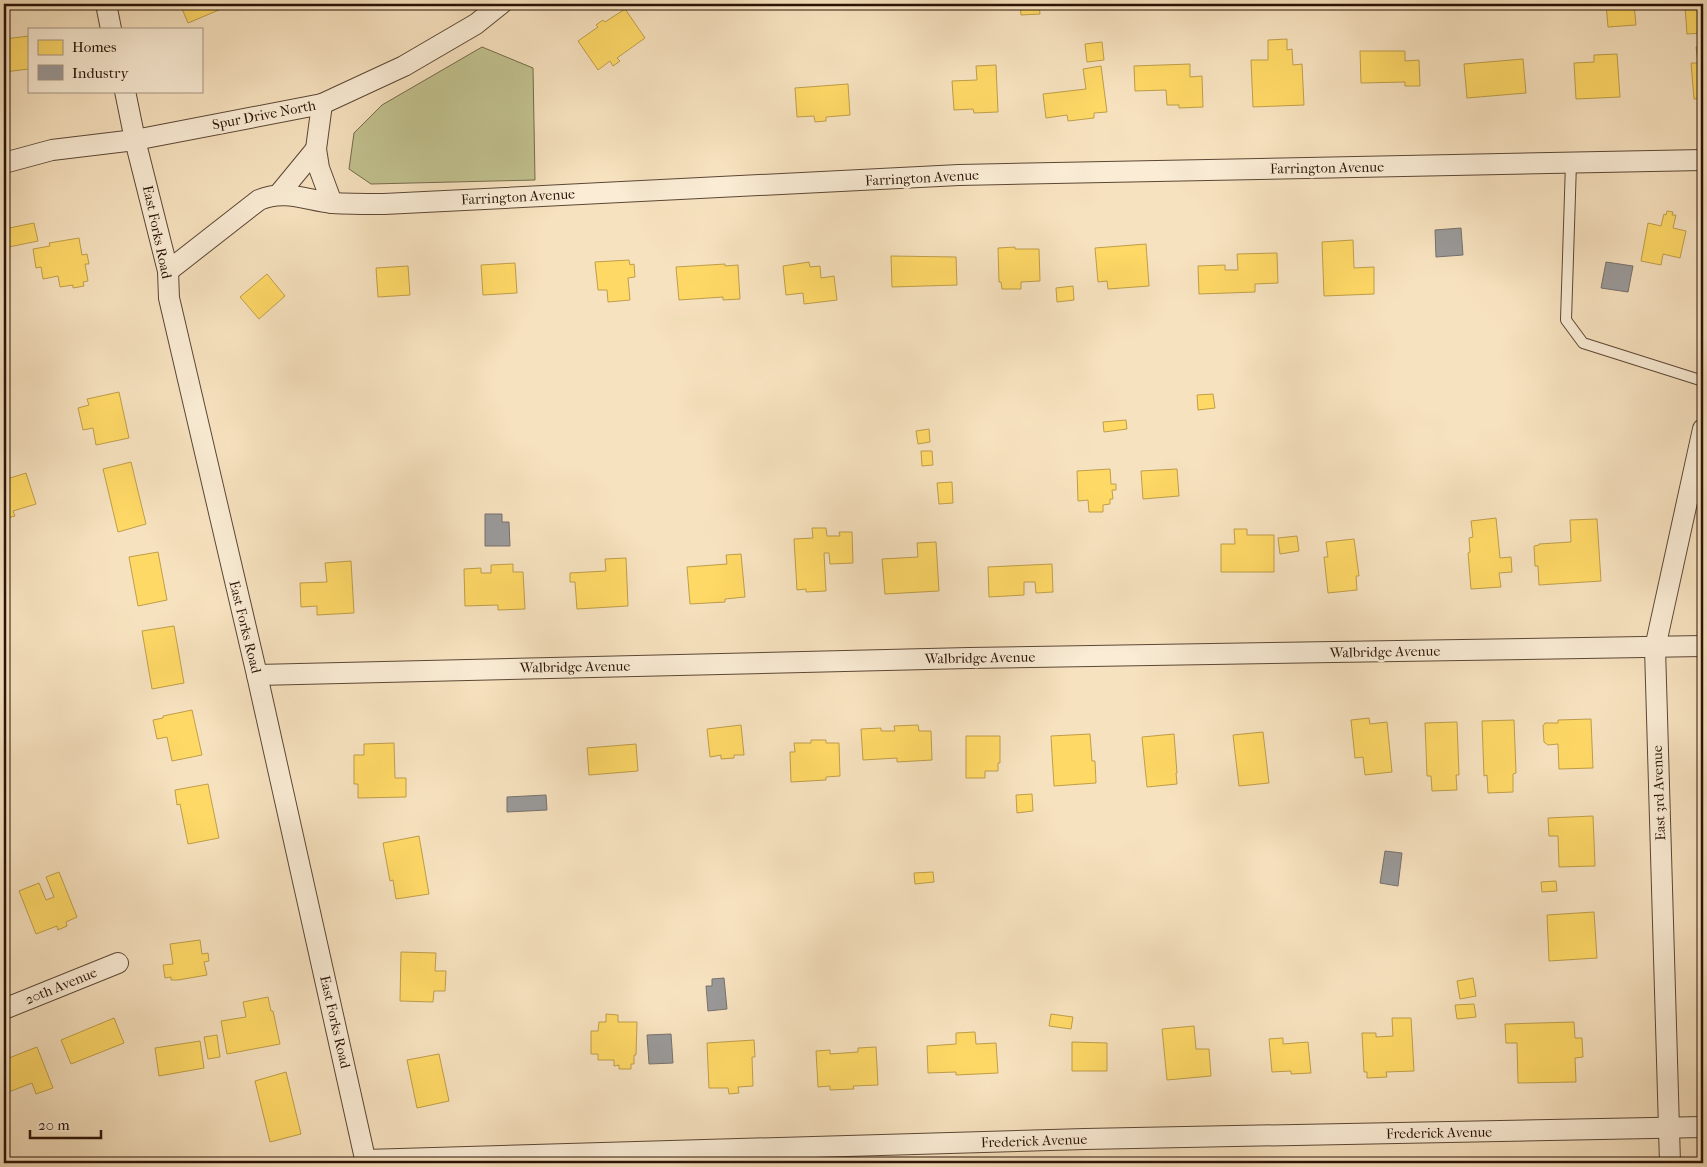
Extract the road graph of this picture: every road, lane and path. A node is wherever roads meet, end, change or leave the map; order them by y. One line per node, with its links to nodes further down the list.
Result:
1 (106, 4): 3 (street)
2 (501, 4): 5 (street, Spur Drive North)
3 (111, 28)
4 (125, 92): 6 (street, East Forks Road)
5 (322, 104): 6 (street, Spur Drive North); 7 (street)
6 (135, 140): 9 (street, Spur Drive North); 13 (street, East Forks Road)
7 (316, 149): 11 (street); 12 (street)
8 (1703, 160): 10 (street, Farrington Avenue)
9 (4, 163)
10 (1571, 163): 12 (street, Farrington Avenue); 14 (lane)
11 (279, 194): 12 (street, Farrington Avenue); 13 (street, Farrington Avenue)
12 (332, 202)
13 (168, 271): 18 (street, East Forks Road)
14 (1703, 381)
15 (1703, 429): 17 (street, East 3rd Avenue)
16 (1703, 646): 17 (street, Walbridge Avenue)
17 (1655, 648): 18 (street, Walbridge Avenue); 22 (street, East 3rd Avenue)
18 (257, 675): 23 (street, East Forks Road)
19 (118, 963): 20 (street, 20th Avenue)
20 (4, 1009)
21 (1703, 1127): 22 (street, Frederick Avenue)
22 (1670, 1128): 23 (street, Frederick Avenue); 24 (street, East 3rd Avenue)
23 (366, 1162)
24 (1670, 1163)

